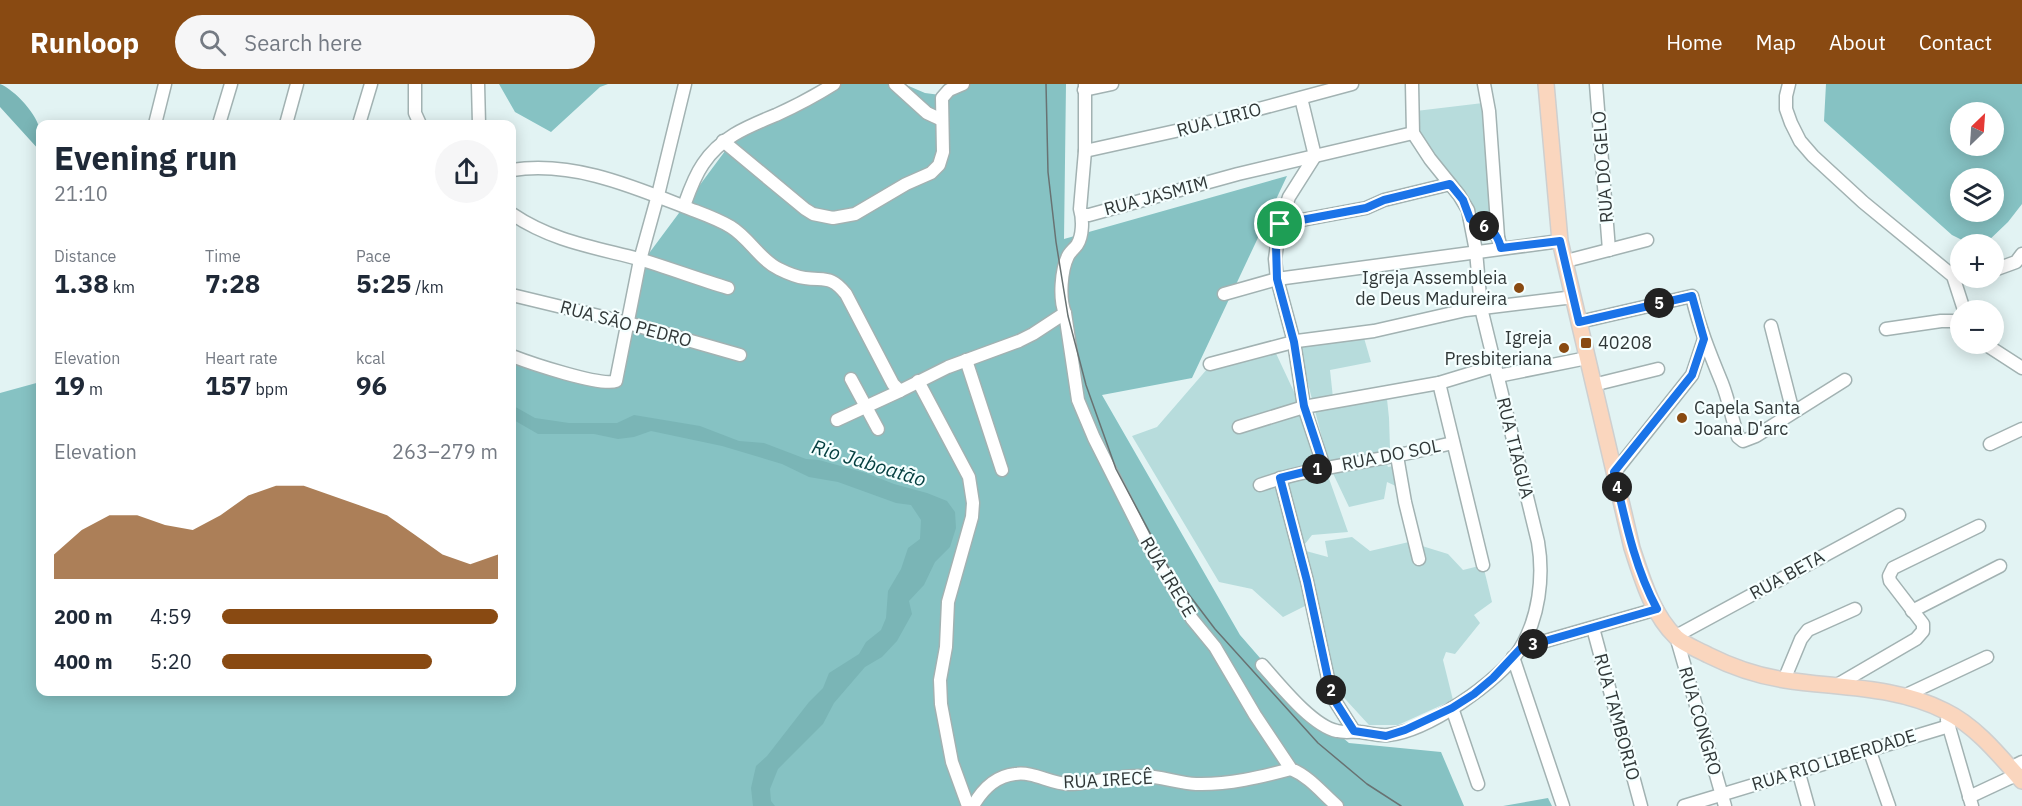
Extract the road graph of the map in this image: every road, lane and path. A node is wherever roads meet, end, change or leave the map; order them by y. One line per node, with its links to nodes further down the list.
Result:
1 (165, 84): 21 (street)
2 (231, 84): 22 (street)
3 (297, 84): 23 (street)
4 (371, 84): 24 (street)
5 (415, 84): 25 (street)
6 (478, 84): 26 (street)
7 (685, 84): 34 (street)
8 (834, 84): 29 (street)
9 (895, 84): 27 (street)
10 (963, 84): 27 (street)
11 (1112, 84): 19 (street, RUA JASMIM)
12 (1302, 84): 20 (street)
13 (1352, 84): 20 (street, RUA LIRIO)
14 (1412, 84): 28 (street)
15 (1484, 84): 42 (street)
16 (1546, 84): 41 (main road)
17 (1596, 84): 43 (street, RUA DO GELO)
18 (1789, 84): 49 (street)
19 (1084, 87): 30 (street, RUA JASMIM)
20 (1304, 98): 30 (street, RUA LIRIO); 31 (street)
21 (155, 120)
22 (220, 120)
23 (287, 120)
24 (359, 120)
25 (418, 120)
26 (479, 120)
27 (942, 120): 29 (street)
28 (1413, 133): 31 (street, RUA JASMIM); 33 (street, RUA TIAGUA)
29 (723, 141): 35 (street)
30 (1085, 151): 36 (street, RUA JASMIM)
31 (1315, 156): 36 (street, RUA JASMIM); 39 (street)
32 (516, 170): 34 (street)
33 (1450, 184): 38 (street, RUA TIAGUA); 39 (street)
34 (658, 195): 35 (street); 45 (street)
35 (684, 206): 78 (street)
36 (1083, 215): 56 (street, RUA IRECE)
37 (516, 216): 45 (street)
38 (1470, 219): 42 (street); 44 (street, RUA TIAGUA)
39 (1280, 224): 50 (street)
40 (1647, 240): 43 (street)
41 (1560, 241): 42 (street); 47 (main road)
42 (1500, 243): 44 (street)
43 (1609, 250): 47 (street)
44 (1476, 251): 50 (street); 55 (street, RUA TIAGUA)
45 (640, 260): 51 (street); 59 (street)
46 (2020, 260): 48 (street)
47 (1566, 261): 54 (main road)
48 (2004, 266)
49 (1950, 270)
50 (1277, 279): 52 (street); 63 (street)
51 (728, 288)
52 (1224, 294)
53 (516, 296): 59 (street, RUA SÃO PEDRO)
54 (1574, 297): 55 (street); 58 (main road)
55 (1481, 308): 63 (street); 72 (street, RUA TIAGUA)
56 (1065, 313): 68 (street); 115 (street, RUA IRECE)
57 (1950, 321): 61 (street)
58 (1579, 322): 62 (street); 67 (main road)
59 (628, 323): 65 (street, RUA SÃO PEDRO); 66 (street)
60 (1771, 326): 81 (street)
61 (1886, 329)
62 (1704, 339): 81 (street); 91 (street)
63 (1294, 342): 69 (street); 80 (street)
64 (2000, 354): 70 (street)
65 (740, 355)
66 (516, 357)
67 (1587, 358): 72 (street); 77 (main road)
68 (966, 360): 75 (street); 90 (street)
69 (1210, 364)
70 (2022, 368)
71 (1658, 369): 77 (street)
72 (1497, 371): 76 (street); 104 (street, RUA TIAGUA)
73 (851, 379): 79 (street)
74 (1845, 380): 81 (street)
75 (918, 381): 78 (street); 121 (street)
76 (1438, 383): 80 (street); 86 (street)
77 (1593, 385): 91 (main road)
78 (900, 391): 79 (street)
79 (867, 405): 82 (street); 84 (street)
80 (1304, 406): 83 (street); 89 (street)
81 (1793, 412)
82 (837, 420)
83 (1239, 427)
84 (878, 429)
85 (2022, 429): 87 (street)
86 (1453, 443): 88 (street, RUA DO SOL); 97 (street)
87 (1990, 444)
88 (1397, 456): 89 (street, RUA DO SOL); 96 (street)
89 (1324, 467): 92 (street, RUA DO SOL)
90 (1002, 470)
91 (1614, 472): 99 (main road)
92 (1280, 478): 93 (street, RUA DO SOL); 113 (street)
93 (1260, 485)
94 (1899, 515): 103 (street, RUA BETA)
95 (1979, 526): 101 (street)
96 (1419, 559)
97 (1483, 565)
98 (2000, 566): 101 (street)
99 (1657, 609): 102 (street); 103 (main road)
100 (1855, 609): 107 (street)
101 (1912, 611): 108 (street)
102 (1593, 628): 104 (street); 125 (street, RUA TAMBORIO)
103 (1676, 636): 107 (main road); 119 (street, RUA CONGRO)
104 (1517, 652): 110 (street); 124 (street)
105 (1988, 657): 109 (street)
106 (1262, 665): 113 (street)
107 (1784, 680): 108 (main road)
108 (1837, 686): 109 (main road)
109 (1904, 696): 111 (main road)
110 (1452, 708): 113 (street); 118 (street)
111 (1945, 710): 112 (street); 117 (main road)
112 (1949, 726): 114 (street, RUA RIO LIBERDADE); 120 (street)
113 (1354, 731)
114 (1869, 748): 116 (street, RUA RIO LIBERDADE); 128 (street)
115 (1291, 770): 122 (street, RUA IRECÊ); 123 (street, RUA IRECE)
116 (1798, 770): 119 (street, RUA RIO LIBERDADE); 127 (street)
117 (2017, 771): 120 (street)
118 (1478, 783)
119 (1723, 800): 126 (street, RUA RIO LIBERDADE)
120 (1970, 802)
121 (968, 806)
122 (973, 806)
123 (1337, 806)
124 (1563, 806)
125 (1641, 806)
126 (1684, 806)
127 (1808, 806)
128 (1889, 806)

